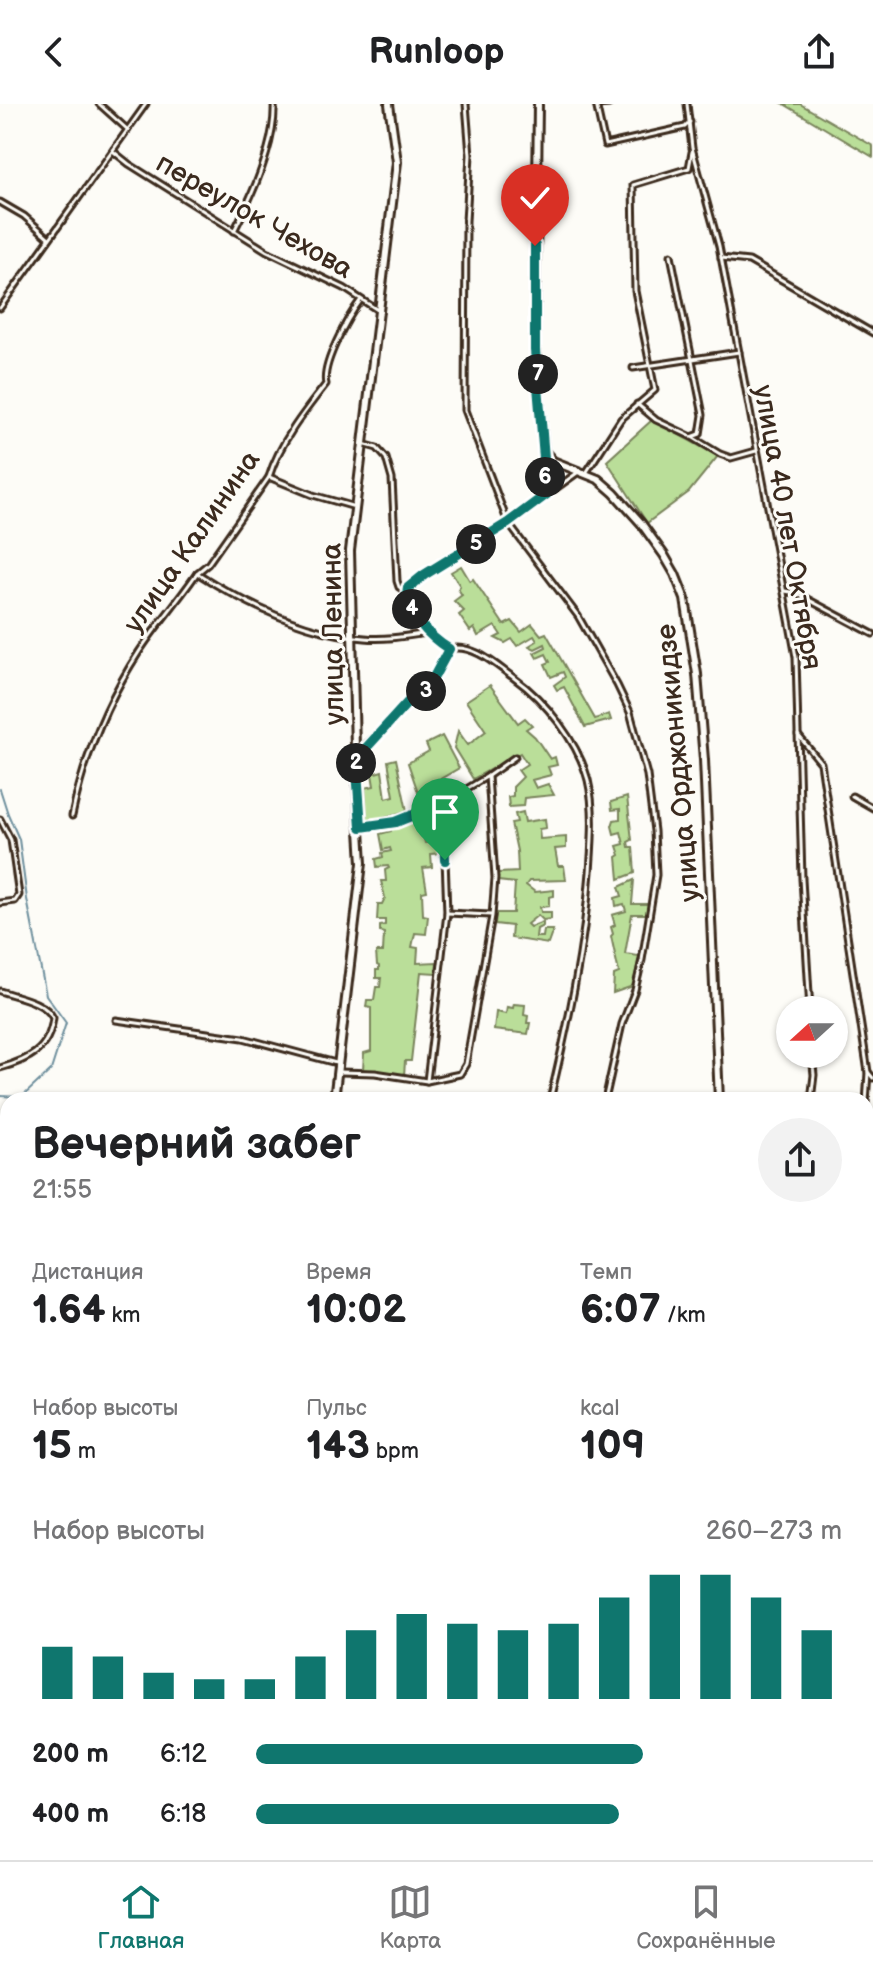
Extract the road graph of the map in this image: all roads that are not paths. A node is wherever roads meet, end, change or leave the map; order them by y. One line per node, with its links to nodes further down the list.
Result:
1 (99, 104): 11 (street)
2 (146, 104): 11 (street)
3 (274, 104): 15 (street)
4 (389, 104): 21 (main road)
5 (466, 104): 36 (street)
6 (538, 104): 29 (main road)
7 (597, 104): 8 (street); 10 (street)
8 (609, 104)
9 (687, 104): 10 (street, улица 40 лет Октября)
10 (691, 121): 12 (street, улица 40 лет Октября)
11 (128, 130): 13 (street)
12 (692, 148): 18 (street, улица 40 лет Октября); 25 (street)
13 (114, 152): 15 (street, переулок Чехова); 16 (street)
14 (0, 202): 16 (street)
15 (234, 231): 19 (street, переулок Чехова)
16 (49, 238): 20 (street)
17 (671, 255): 24 (street)
18 (721, 258): 22 (street); 23 (street, улица 40 лет Октября)
19 (360, 301): 21 (street, переулок Чехова); 33 (street, улица Калинина)
20 (0, 308)
21 (379, 311): 30 (main road, улица Ленина)
22 (873, 333)
23 (739, 352): 24 (street); 31 (street, улица 40 лет Октября)
24 (691, 360): 25 (street); 28 (street)
25 (649, 365): 26 (street); 27 (street)
26 (633, 368)
27 (637, 404): 28 (street); 32 (street)
28 (692, 437): 31 (street)
29 (543, 443): 32 (main road, улица Орджоникидзе); 34 (street)
30 (363, 444): 35 (main road, улица Ленина); 38 (street)
31 (756, 451): 39 (street, улица 40 лет Октября)
32 (583, 472): 34 (street); 71 (main road, улица Орджоникидзе)
33 (269, 477): 35 (street); 37 (street, улица Калинина)
34 (547, 494): 36 (street)
35 (355, 507): 42 (main road, улица Ленина)
36 (508, 523): 38 (street); 70 (street)
37 (197, 573): 42 (street); 51 (street, улица Калинина)
38 (406, 591): 40 (street)
39 (785, 591): 41 (street); 44 (street, улица 40 лет Октября)
40 (427, 633): 42 (street); 43 (street)
41 (873, 634)
42 (352, 637): 45 (main road, улица Ленина)
43 (449, 649): 45 (street); 69 (street)
44 (798, 735): 58 (street, улица 40 лет Октября); 63 (street)
45 (356, 756): 53 (main road, улица Ленина)
46 (515, 757): 47 (street)
47 (488, 776): 49 (street); 56 (street)
48 (852, 796): 50 (street)
49 (443, 803): 53 (street); 55 (street)
50 (873, 808)
51 (72, 816)
52 (0, 819): 54 (street)
53 (361, 827): 61 (main road, улица Ленина)
54 (0, 903)
55 (447, 913): 56 (street); 67 (street)
56 (492, 916): 64 (street)
57 (0, 991): 60 (street)
58 (809, 996)
59 (116, 1020): 61 (street)
60 (0, 1068)
61 (338, 1068): 67 (street); 68 (main road, улица Ленина)
62 (812, 1068): 72 (street)
63 (868, 1072): 65 (street); 73 (street)
64 (460, 1074): 66 (street); 67 (street)
65 (873, 1078)
66 (466, 1080)
67 (427, 1081)
68 (335, 1092)
69 (552, 1092)
70 (607, 1092)
71 (719, 1092)
72 (811, 1092)
73 (867, 1092)

